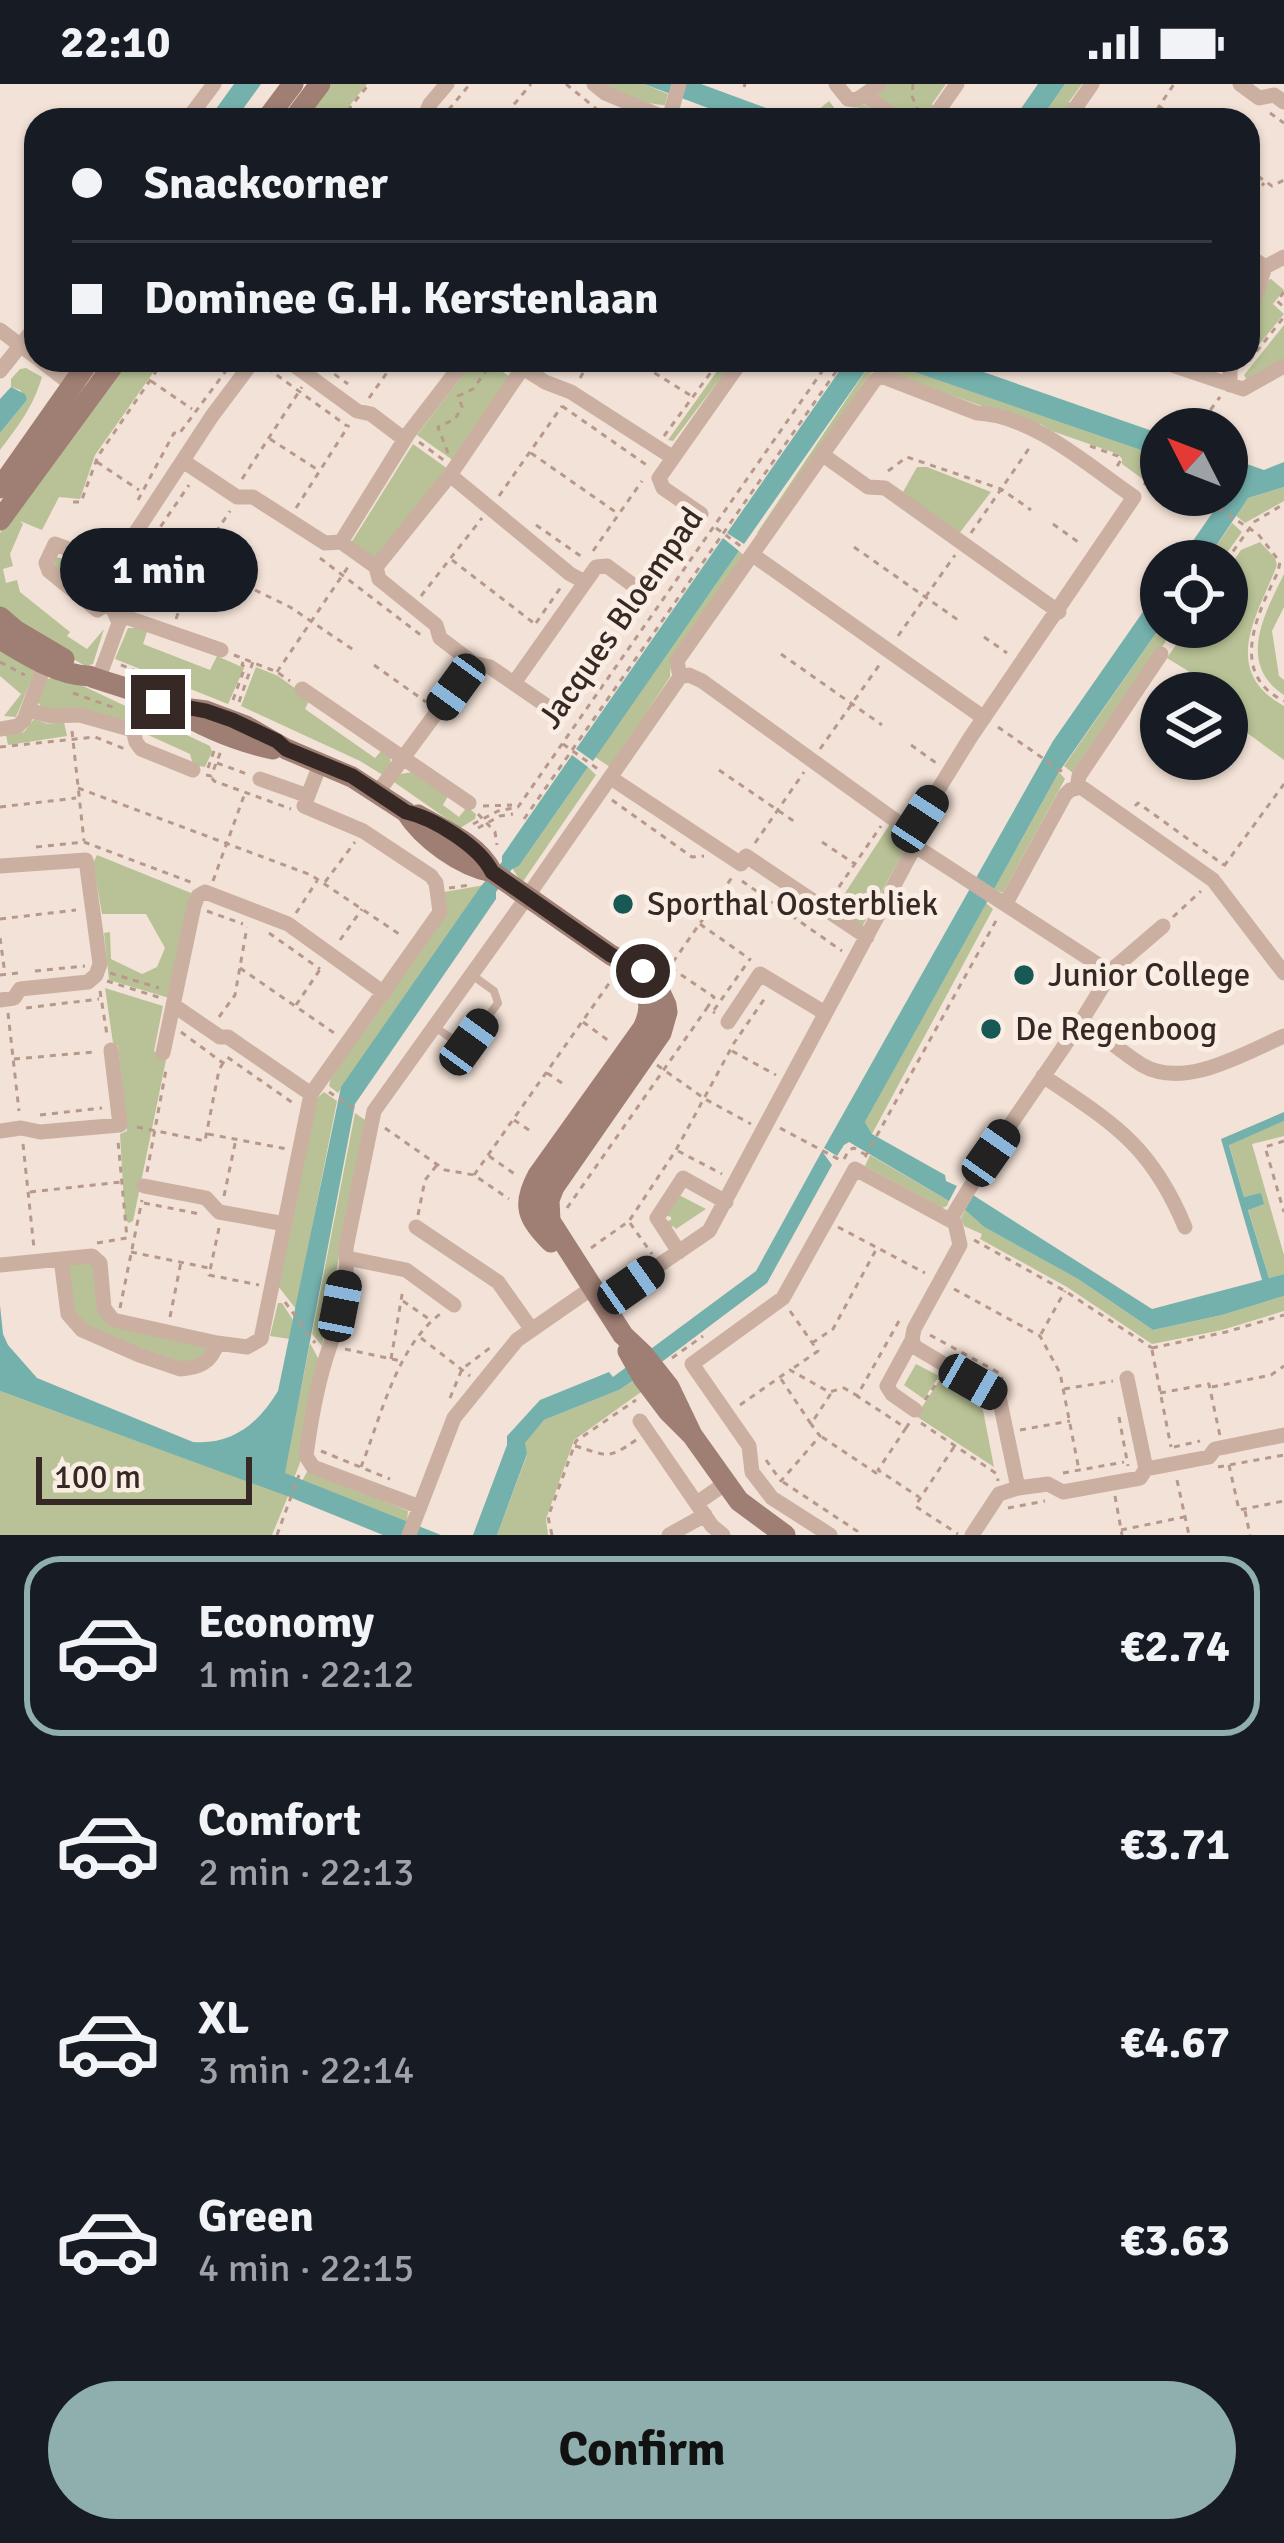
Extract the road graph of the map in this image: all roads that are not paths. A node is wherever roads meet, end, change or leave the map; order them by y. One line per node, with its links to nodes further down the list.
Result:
1 (447, 84): 8 (street)
2 (594, 84): 9 (street)
3 (836, 84): 6 (street)
4 (879, 84): 6 (street)
5 (1240, 84): 7 (street)
6 (864, 95): 10 (street)
7 (1284, 102)
8 (428, 108)
9 (642, 108)
10 (883, 108)
11 (1284, 257): 13 (street)
12 (1260, 264): 13 (street)
13 (1264, 267): 14 (street)
14 (1260, 280)
15 (0, 330): 17 (street)
16 (24, 342): 17 (street)
17 (21, 346): 18 (street); 20 (street)
18 (24, 348)
19 (1284, 366): 32 (street)
20 (0, 371)
21 (56, 372): 33 (street)
22 (87, 372): 33 (street)
23 (103, 372): 33 (street)
24 (246, 372): 37 (street)
25 (456, 372): 34 (street)
26 (520, 372): 38 (street)
27 (534, 372): 36 (street)
28 (733, 372): 36 (street)
29 (1192, 372): 32 (street)
30 (1232, 372): 32 (street)
31 (308, 376): 34 (street)
32 (1230, 385)
33 (81, 391): 39 (street); 40 (street)
34 (406, 436): 42 (street)
35 (823, 455): 43 (street); 49 (street); 49 (street)
36 (672, 457): 41 (street)
37 (183, 460): 42 (street); 45 (street)
38 (452, 471): 44 (street); 46 (street)
39 (0, 488)
40 (0, 520)
41 (708, 520)
42 (341, 542): 44 (street)
43 (748, 551): 56 (street); 62 (street)
44 (376, 567): 55 (street)
45 (120, 568): 48 (street); 48 (street)
46 (582, 575): 47 (street); 58 (street)
47 (645, 594)
48 (117, 611): 52 (street); 57 (street)
49 (1058, 612): 62 (street)
50 (0, 617): 54 (street)
51 (0, 639): 54 (street)
52 (221, 650)
53 (1161, 654): 69 (street)
54 (48, 657): 57 (street); 60 (street)
55 (473, 663): 58 (street); 64 (street)
56 (680, 677): 68 (street); 74 (street)
57 (93, 678): 65 (street)
58 (514, 683): 61 (street)
59 (302, 688): 64 (street)
60 (28, 710): 63 (street); 66 (street)
61 (560, 715)
62 (985, 718): 74 (street)
63 (0, 729)
64 (404, 758): 70 (street); 72 (street)
65 (321, 762): 70 (street); 71 (street)
66 (194, 770)
67 (260, 779): 71 (street)
68 (606, 785): 76 (street); 79 (street)
69 (1077, 788): 77 (street); 81 (street)
70 (378, 792): 73 (street)
71 (306, 801): 84 (street)
72 (472, 806)
73 (406, 812): 76 (street); 76 (street)
74 (913, 839): 77 (street); 79 (street)
75 (0, 866): 86 (street)
76 (509, 885): 80 (street); 82 (street)
77 (999, 899): 83 (street)
78 (1162, 926): 83 (street)
79 (867, 937): 87 (street)
80 (616, 961): 107 (street); 107 (street)
81 (1284, 973)
82 (471, 974): 90 (street); 90 (lane)
83 (1107, 974): 89 (street)
84 (384, 993): 85 (street); 95 (street)
85 (174, 1003): 93 (street); 95 (street)
86 (4, 1005)
87 (825, 1013): 88 (street); 98 (street)
88 (716, 1014)
89 (1082, 1020): 91 (street); 94 (street)
90 (434, 1026): 104 (street)
91 (1284, 1036)
92 (111, 1050): 96 (street)
93 (163, 1054)
94 (1043, 1076): 99 (street); 102 (street)
95 (311, 1094): 100 (street)
96 (0, 1131)
97 (144, 1186): 100 (street)
98 (726, 1202): 103 (street); 103 (street)
99 (958, 1212): 110 (street); 124 (street)
100 (285, 1225): 111 (street)
101 (416, 1227): 109 (street)
102 (1185, 1227)
103 (679, 1252): 107 (street)
104 (347, 1258): 108 (street); 120 (street)
105 (61, 1259): 106 (street); 111 (street); 111 (street)
106 (0, 1265)
107 (588, 1283): 109 (street); 117 (street)
108 (454, 1305)
109 (532, 1330): 120 (street)
110 (912, 1340): 113 (street); 118 (street)
111 (218, 1343)
112 (1127, 1378): 116 (street)
113 (914, 1402)
114 (639, 1430): 119 (street)
115 (1284, 1435): 116 (street)
116 (1146, 1469): 118 (street)
117 (726, 1483): 119 (street); 123 (street)
118 (1018, 1488): 125 (street)
119 (700, 1509): 121 (street); 122 (street)
120 (414, 1522)
121 (669, 1535)
122 (723, 1535)
123 (785, 1535)
124 (830, 1535)
125 (972, 1535)

